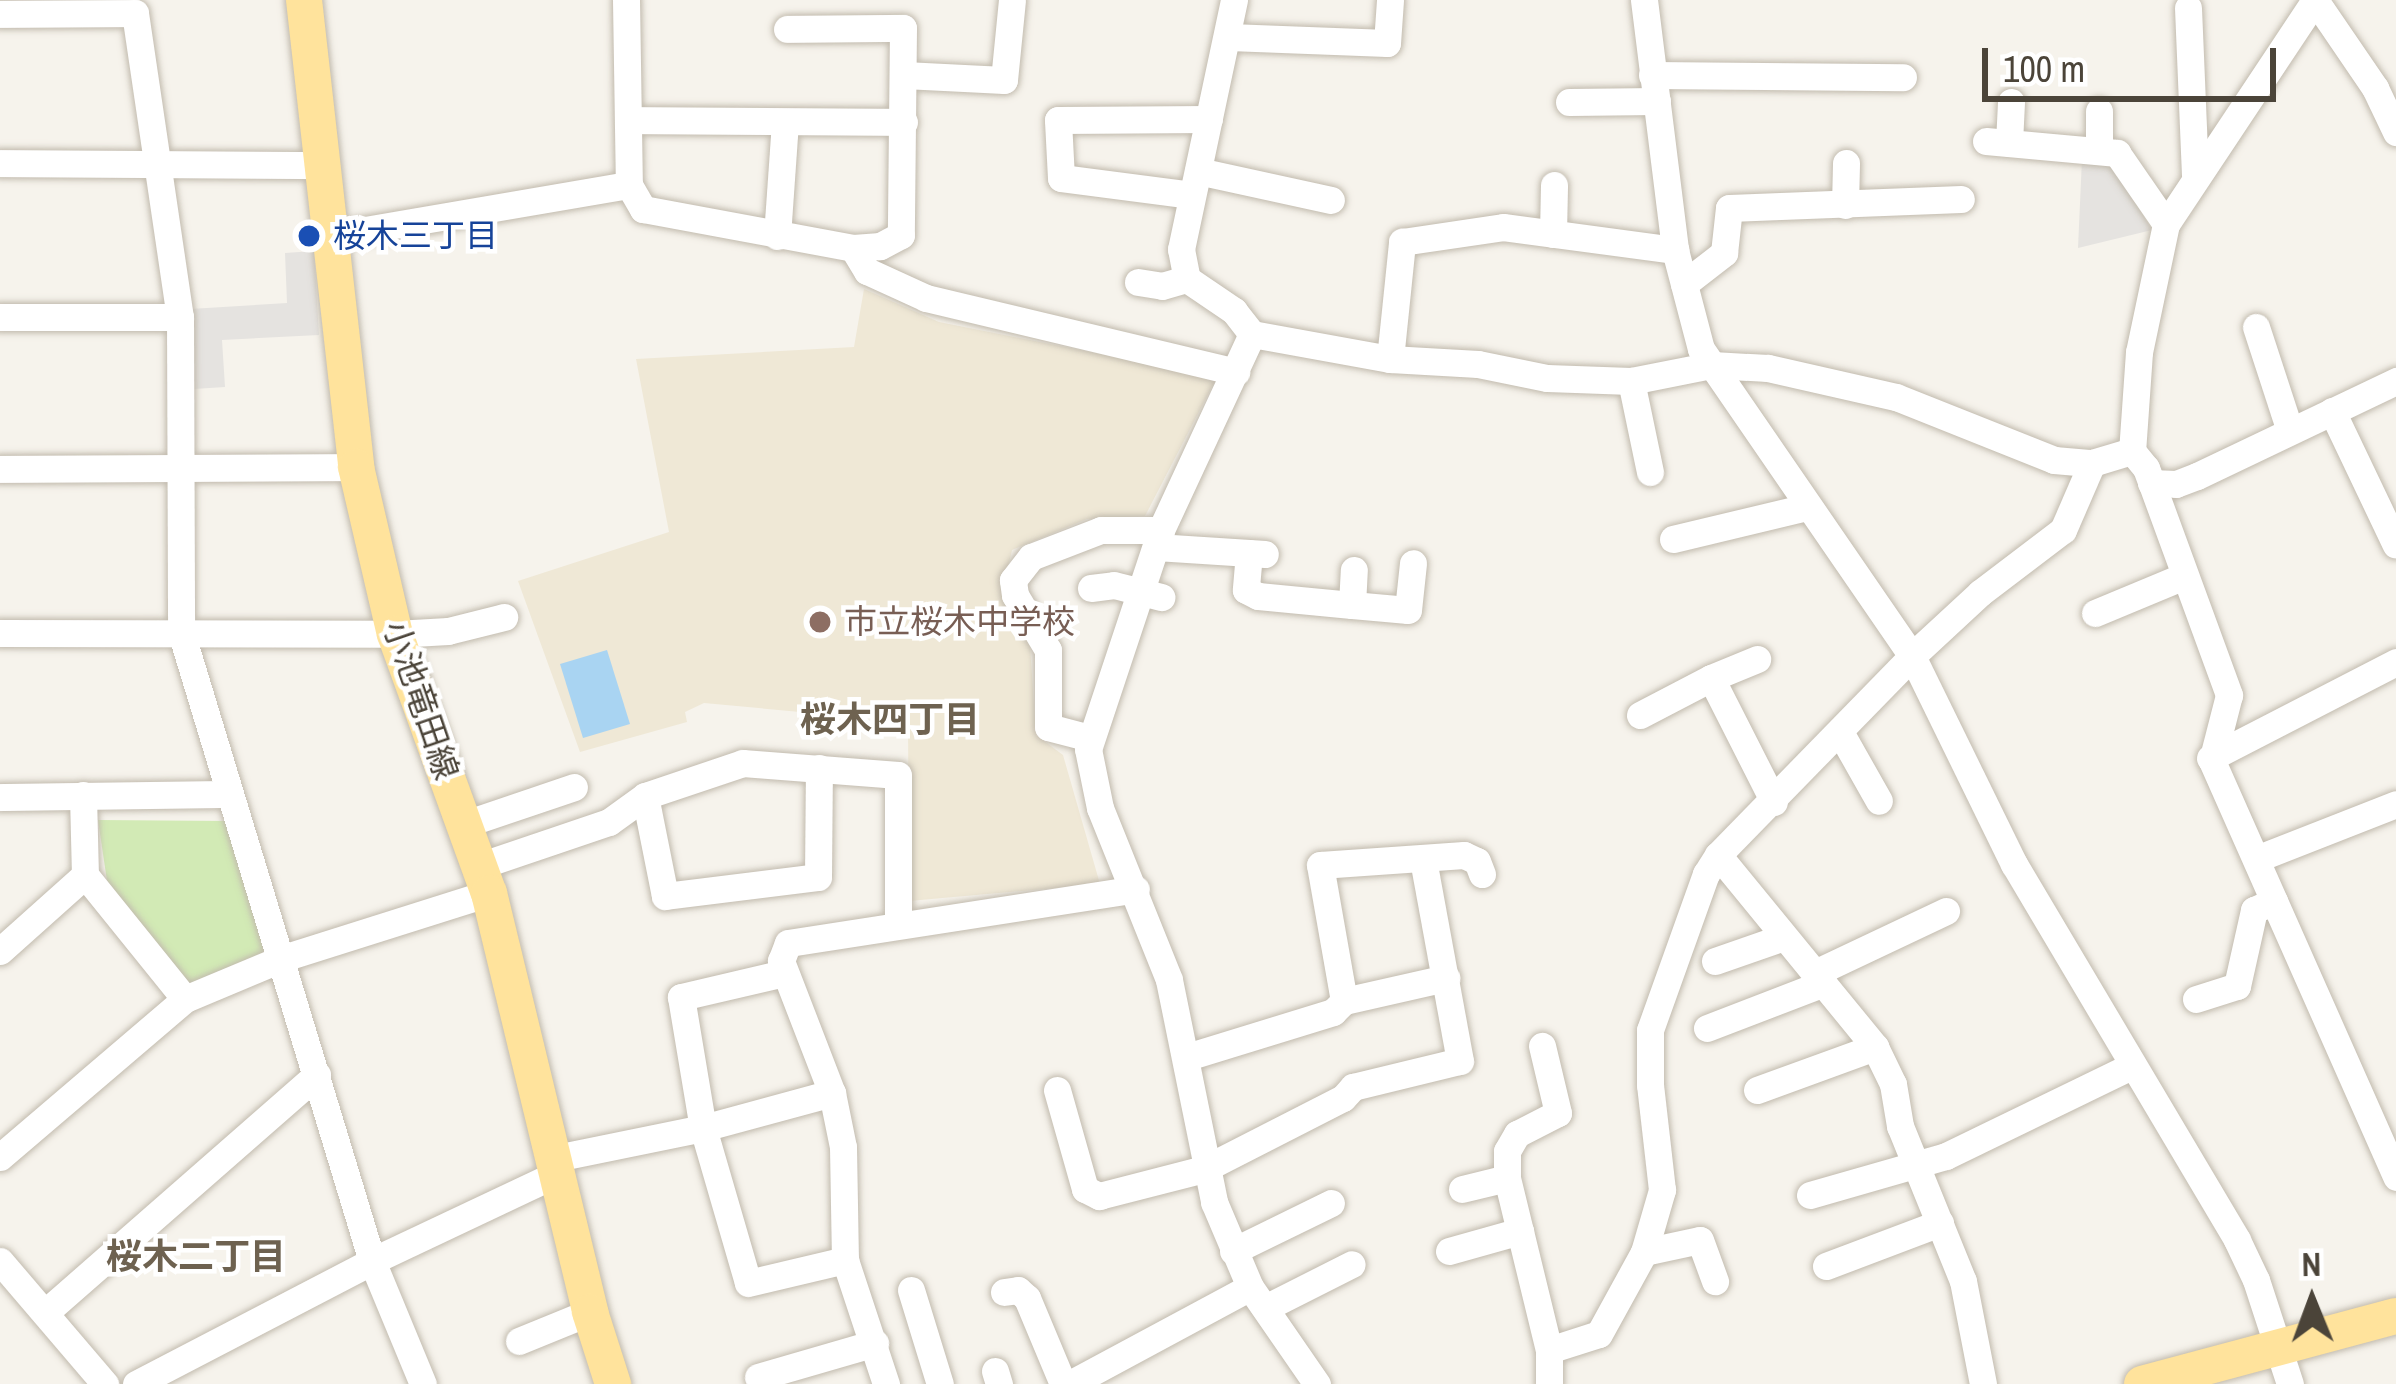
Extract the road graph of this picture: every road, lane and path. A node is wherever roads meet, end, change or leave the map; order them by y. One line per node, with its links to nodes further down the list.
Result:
1 (304, 0): 27 (main road, 小池竜田線)
2 (626, 0): 20 (street)
3 (1012, 0): 13 (street)
4 (1234, 0): 12 (street)
5 (1390, 0): 12 (street)
6 (1643, 0): 15 (street)
7 (2315, 0): 23 (street); 29 (street)
8 (134, 7): 10 (street); 28 (street)
9 (2188, 8): 29 (street)
10 (0, 14)
11 (787, 29): 13 (street)
12 (1229, 38): 19 (street)
13 (904, 75): 22 (street)
14 (1903, 76): 15 (street)
15 (1655, 88): 16 (street); 41 (street)
16 (1569, 102)
17 (2011, 102): 24 (street)
18 (2099, 111): 24 (street)
19 (1209, 119): 30 (street); 30 (street)
20 (629, 120): 21 (street); 31 (street)
21 (785, 122): 22 (street); 39 (street)
22 (904, 122): 40 (street)
23 (2396, 132)
24 (2099, 151): 36 (street)
25 (1846, 163): 35 (street)
26 (0, 164): 28 (street)
27 (322, 164): 28 (street); 38 (main road, 小池竜田線)
28 (159, 166): 46 (street)
29 (2195, 179): 36 (street)
30 (1195, 183): 34 (street); 42 (street)
31 (629, 184): 38 (street); 39 (street)
32 (1554, 185): 37 (street)
33 (1961, 199): 35 (street)
34 (1331, 200)
35 (1845, 205): 44 (street)
36 (2166, 224): 56 (street)
37 (1553, 234): 41 (street); 49 (street)
38 (330, 236): 58 (main road, 小池竜田線)
39 (777, 236): 40 (street)
40 (853, 248): 51 (street)
41 (1675, 250): 44 (street)
42 (1187, 279): 43 (street); 48 (street)
43 (1138, 283)
44 (1684, 284): 50 (street)
45 (0, 316): 46 (street)
46 (180, 317): 59 (street)
47 (2256, 327): 55 (street)
48 (1252, 334): 49 (street); 51 (street)
49 (1390, 359): 52 (street)
50 (1712, 365): 52 (street); 57 (street); 63 (street)
51 (1236, 373): 64 (street)
52 (1631, 381): 61 (street)
53 (2396, 381): 54 (street)
54 (2332, 411): 55 (street); 66 (street)
55 (2290, 431): 62 (street)
56 (2132, 451): 57 (street); 62 (street)
57 (2092, 463): 78 (street)
58 (356, 467): 59 (street); 77 (main road, 小池竜田線)
59 (180, 469): 60 (street); 75 (street)
60 (0, 470)
61 (1650, 472)
62 (2151, 483): 69 (street)
63 (1806, 507): 65 (street); 78 (street)
64 (1158, 538): 71 (street); 72 (street); 84 (street)
65 (1672, 539)
66 (2396, 545)
67 (1413, 563): 72 (street)
68 (1354, 570): 72 (street)
69 (2184, 576): 73 (street); 85 (street)
70 (1091, 587): 71 (street)
71 (1150, 594): 84 (street)
72 (1352, 605)
73 (2096, 613)
74 (504, 617): 77 (street)
75 (181, 632): 76 (street); 77 (street); 88 (street)
76 (0, 634)
77 (394, 634): 95 (main road, 小池竜田線)
78 (1912, 656): 83 (street); 120 (street)
79 (1756, 659): 81 (street)
80 (2396, 662): 85 (street)
81 (1711, 678): 82 (street); 93 (street)
82 (1640, 715)
83 (1840, 732): 92 (street); 93 (street)
84 (1090, 738): 102 (street)
85 (2210, 758): 98 (street)
86 (819, 767): 90 (street); 90 (street); 105 (street)
87 (574, 787): 95 (street)
88 (228, 794): 89 (street); 108 (street)
89 (83, 795): 91 (street); 100 (street)
90 (644, 796): 101 (street)
91 (0, 797)
92 (1879, 801)
93 (1774, 802): 96 (street)
94 (2396, 803): 98 (street)
95 (465, 824): 101 (main road, 小池竜田線)
96 (1718, 855): 106 (street); 139 (street)
97 (1423, 859): 99 (street); 111 (street); 115 (street)
98 (2256, 859): 103 (street)
99 (1482, 874)
100 (85, 875): 107 (street); 113 (street)
101 (484, 879): 108 (street); 128 (main road, 小池竜田線)
102 (1136, 889): 105 (street); 119 (street)
103 (2274, 901): 114 (street); 130 (street)
104 (1946, 911): 112 (street)
105 (898, 923): 110 (street)
106 (1784, 938): 109 (street); 112 (street)
107 (2, 945)
108 (284, 958): 113 (street); 121 (street)
109 (1715, 962)
110 (784, 974): 124 (street); 125 (street)
111 (1446, 978): 115 (street); 129 (street)
112 (1820, 978): 116 (street); 118 (street)
113 (185, 999): 126 (street)
114 (2196, 999)
115 (1344, 1000): 119 (street)
116 (1707, 1028)
117 (1542, 1046): 131 (street)
118 (1875, 1047): 123 (street); 127 (street)
119 (1187, 1057): 129 (street)
120 (2131, 1066): 127 (street); 154 (street)
121 (317, 1075): 142 (street); 149 (street)
122 (1057, 1090): 129 (street)
123 (1757, 1090)
124 (832, 1094): 125 (street); 140 (street)
125 (703, 1128): 128 (street); 140 (street)
126 (0, 1157)
127 (1915, 1162): 133 (street); 135 (street)
128 (558, 1165): 142 (street); 150 (main road, 小池竜田線)
129 (1204, 1169): 137 (street)
130 (2396, 1177)
131 (1507, 1178): 132 (street); 136 (street)
132 (1462, 1189)
133 (1810, 1196)
134 (1331, 1203): 137 (street)
135 (1940, 1223): 144 (street); 166 (street)
136 (1520, 1232): 138 (street); 155 (street)
137 (1233, 1251): 148 (street)
138 (1449, 1251)
139 (1645, 1252): 145 (street); 155 (street)
140 (845, 1260): 153 (street)
141 (0, 1261): 149 (street)
142 (372, 1261): 158 (street); 159 (street)
143 (1352, 1264): 148 (street)
144 (1826, 1266)
145 (1715, 1281)
146 (911, 1290): 162 (street)
147 (1004, 1292): 163 (street)
148 (1258, 1298): 163 (street); 164 (street)
149 (46, 1311): 157 (street)
150 (590, 1312): 152 (street); 160 (main road, 小池竜田線)
151 (2396, 1316): 154 (main road)
152 (519, 1341)
153 (874, 1343): 156 (street); 161 (street)
154 (2277, 1346): 167 (main road); 168 (street)
155 (1549, 1350): 165 (street)
156 (758, 1377)
157 (105, 1384)
158 (136, 1384)
159 (423, 1384)
160 (613, 1384)
161 (886, 1384)
162 (940, 1384)
163 (1066, 1384)
164 (1318, 1384)
165 (1549, 1384)
166 (1983, 1384)
167 (2142, 1384)
168 (2290, 1384)

